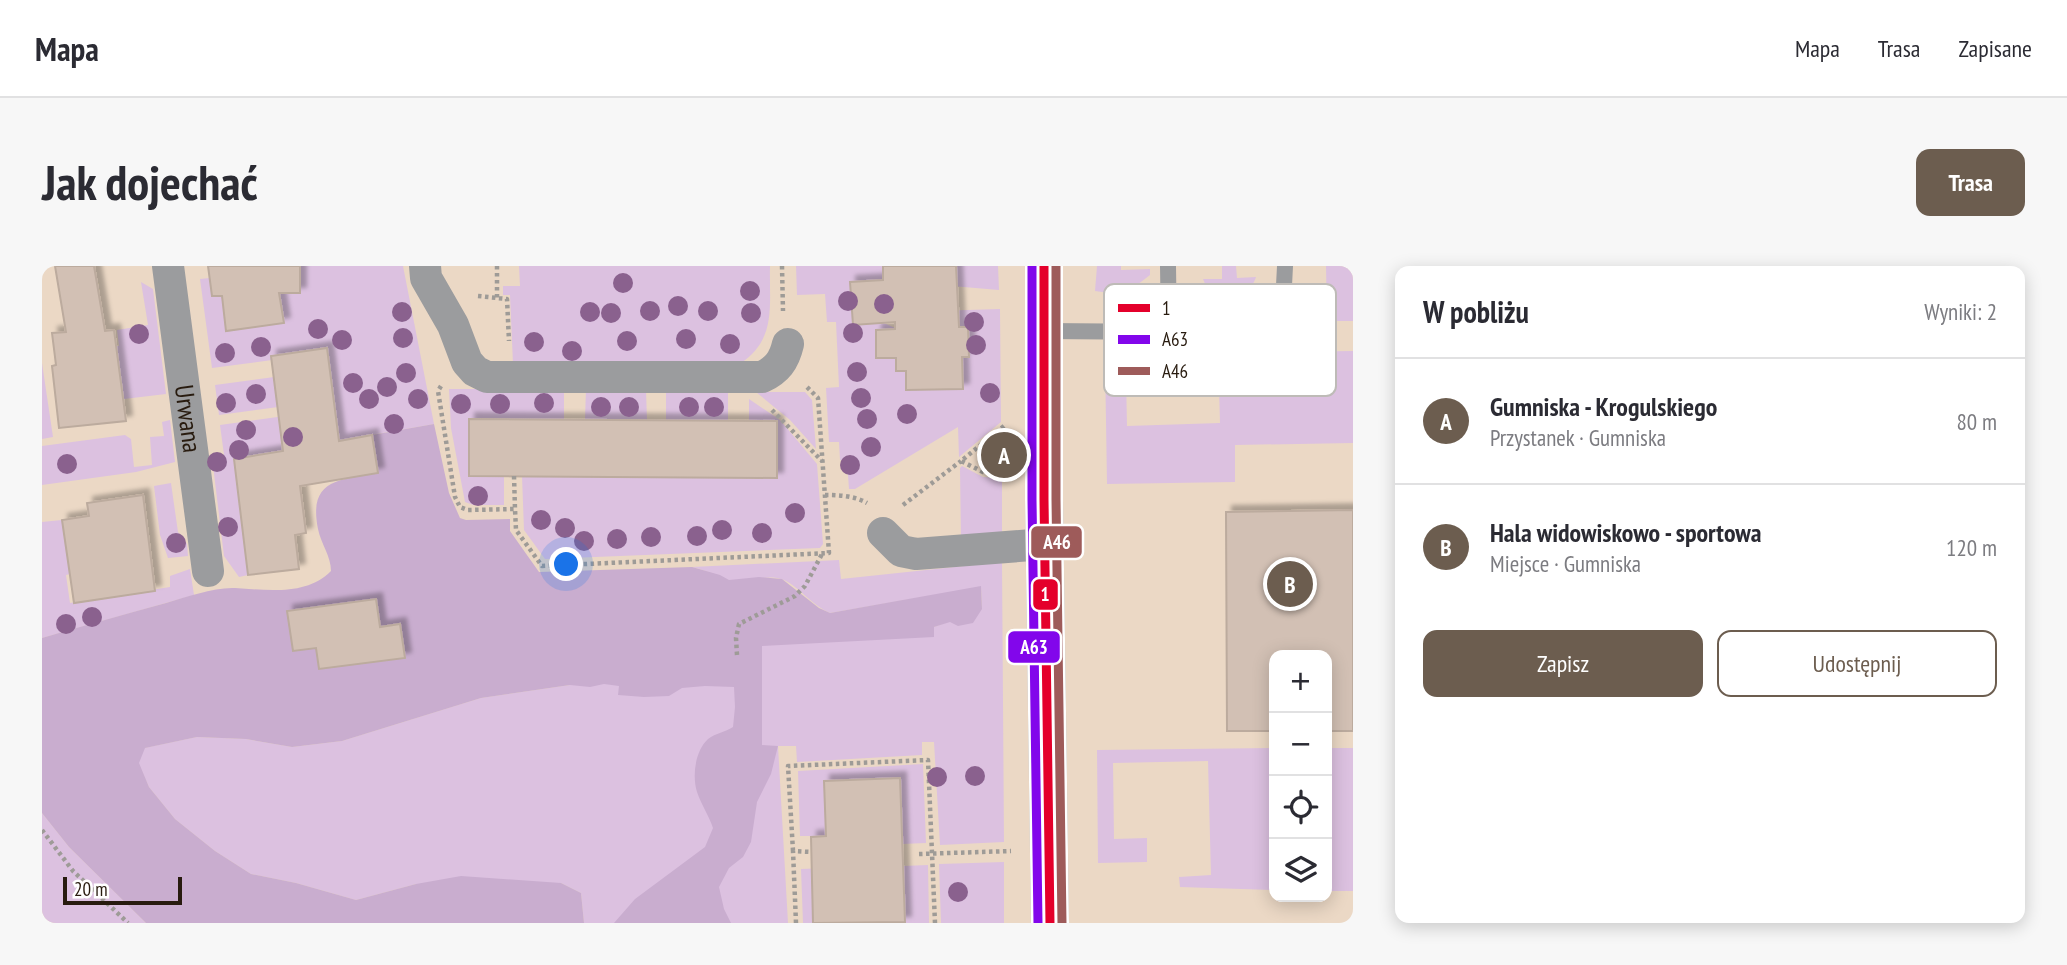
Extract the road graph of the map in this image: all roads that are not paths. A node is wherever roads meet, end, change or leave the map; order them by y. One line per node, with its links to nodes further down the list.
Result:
1 (168, 266): 13 (street, Urwana)
2 (425, 266): 10 (street)
3 (1044, 266): 8 (street)
4 (1168, 266): 6 (lane)
5 (1285, 266): 7 (lane)
6 (1168, 284)
7 (1284, 284)
8 (1045, 331): 9 (lane); 12 (street)
9 (1104, 331)
10 (783, 356)
11 (886, 525): 12 (street)
12 (1045, 544): 14 (street)
13 (208, 571)
14 (1049, 923)

